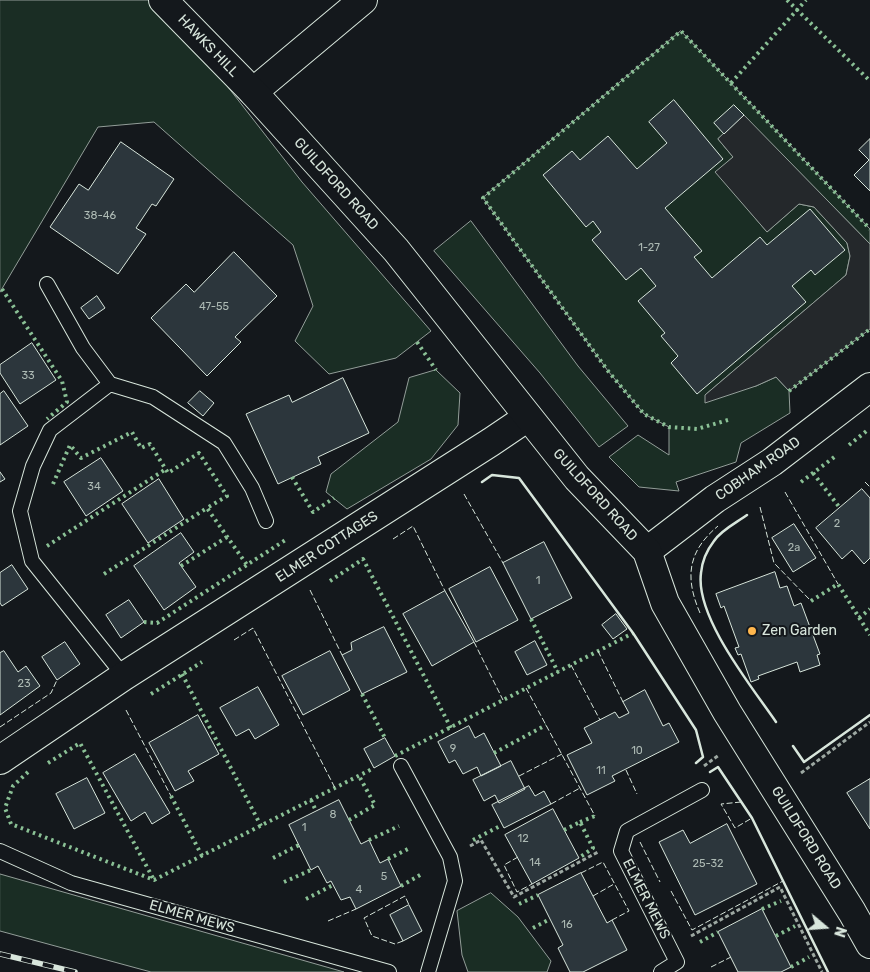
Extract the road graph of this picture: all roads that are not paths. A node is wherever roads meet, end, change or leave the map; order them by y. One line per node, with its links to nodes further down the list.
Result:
1 (163, 0): 3 (main road, HAWKS HILL)
2 (363, 0): 3 (main road)
3 (253, 92): 7 (main road, GUILDFORD ROAD)
4 (47, 284): 5 (lane)
5 (110, 384): 8 (lane); 10 (lane)
6 (870, 387): 9 (main road, COBHAM ROAD)
7 (528, 417): 9 (main road, GUILDFORD ROAD); 10 (main road, ELMER COTTAGES)
8 (266, 521)
9 (647, 552): 15 (main road, GUILDFORD ROAD)
10 (124, 676): 11 (main road, ELMER COTTAGES)
11 (0, 760)
12 (401, 766): 18 (lane)
13 (702, 790): 16 (lane, ELMER MEWS)
14 (0, 851): 17 (lane, ELMER MEWS)
15 (870, 944)
16 (680, 967): 19 (lane, ELMER MEWS)
17 (389, 972)
18 (428, 972)
19 (661, 972)

